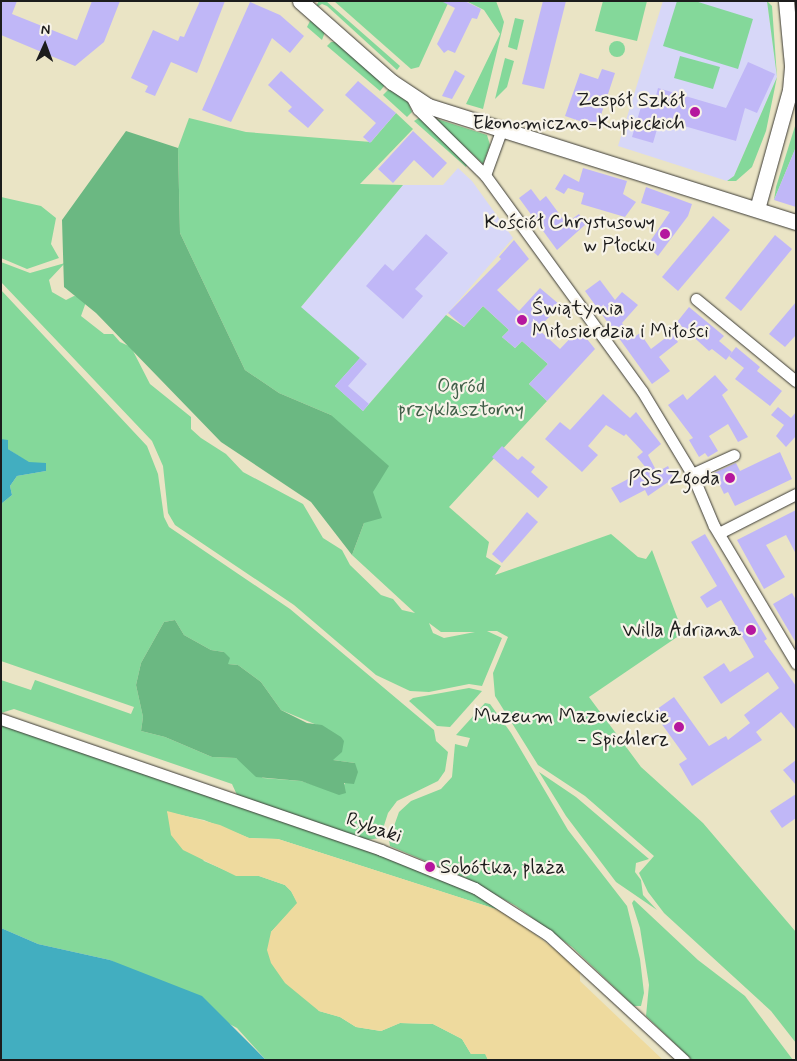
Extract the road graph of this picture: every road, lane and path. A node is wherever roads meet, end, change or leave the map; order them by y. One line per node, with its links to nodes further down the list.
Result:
1 (300, 1): 3 (street)
2 (786, 1): 6 (street)
3 (411, 96): 4 (street); 5 (street)
4 (501, 131): 5 (street); 6 (street)
5 (484, 175): 11 (street)
6 (757, 209): 7 (street)
7 (796, 222)
8 (696, 300): 9 (street)
9 (796, 381)
10 (734, 455): 11 (street)
11 (692, 474): 13 (street)
12 (796, 494): 13 (street)
13 (719, 533): 14 (street)
14 (796, 663)
15 (1, 719): 16 (street, Rybaki)
16 (684, 1060)

